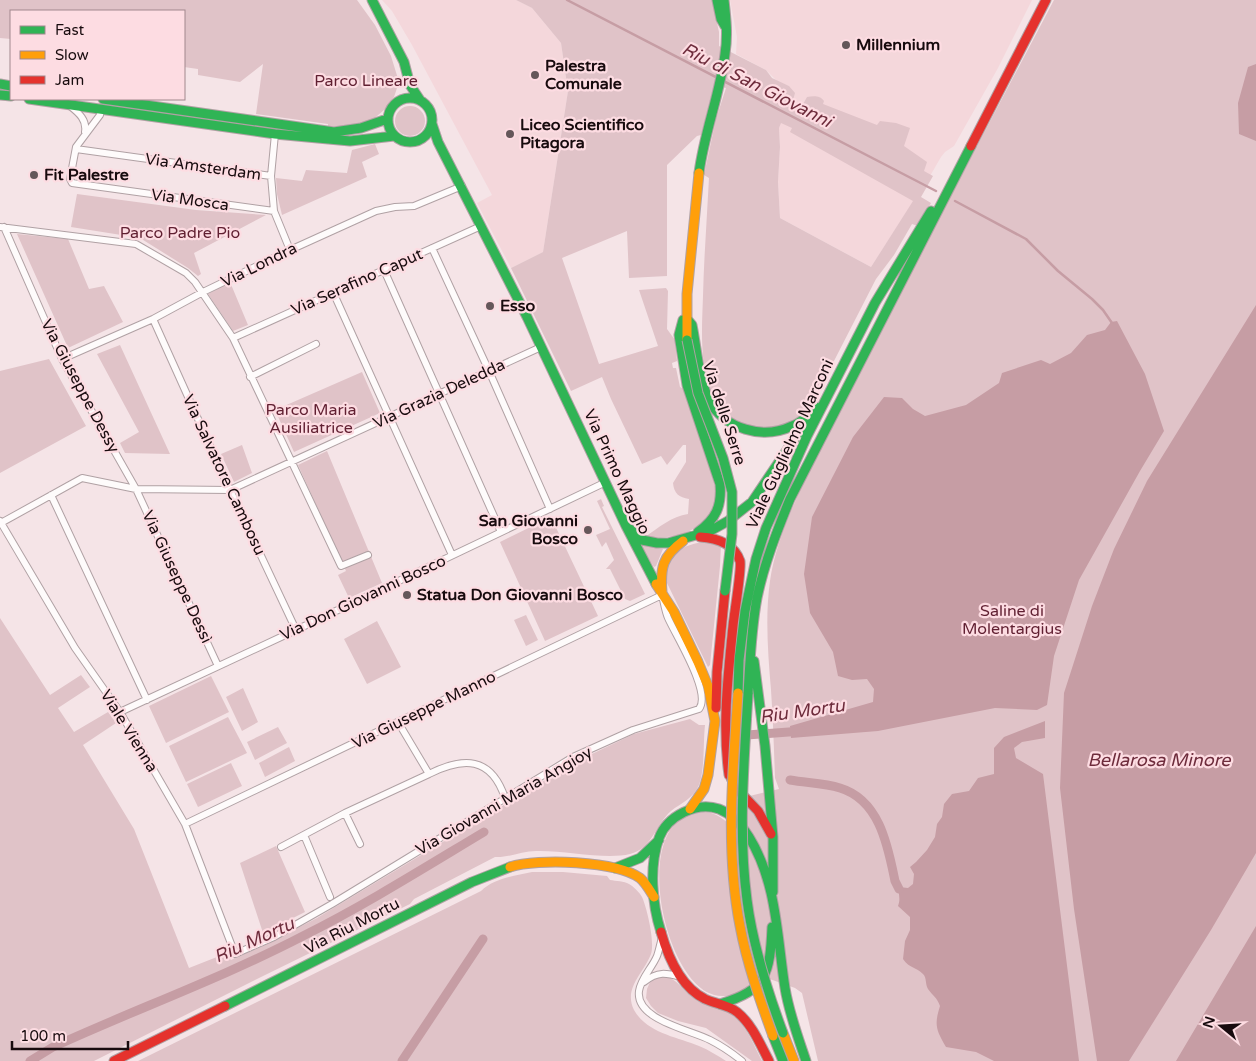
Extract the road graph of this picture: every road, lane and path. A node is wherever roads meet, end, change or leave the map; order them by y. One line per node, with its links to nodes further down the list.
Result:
1 (365, 0): 6 (main road)
2 (372, 0): 6 (main road)
3 (717, 0): 7 (main road, Via delle Serre)
4 (724, 0): 7 (main road, Via delle Serre)
5 (1046, 0): 23 (main road, Viale Guglielmo Marconi)
6 (384, 25): 8 (main road)
7 (726, 27): 35 (main road, Via delle Serre)
8 (407, 72): 11 (main road); 12 (main road)
9 (36, 100): 13 (main road)
10 (110, 100): 15 (main road)
11 (420, 100): 12 (main road); 16 (main road)
12 (398, 101): 15 (main road)
13 (66, 104): 14 (main road); 17 (street)
14 (100, 108): 17 (street, Via Mosca); 18 (main road)
15 (387, 119): 19 (main road)
16 (432, 124): 20 (main road); 22 (main road, Via Primo Maggio)
17 (84, 133): 21 (street, Via Mosca)
18 (275, 134): 19 (main road); 24 (street)
19 (394, 136): 20 (main road)
20 (419, 140): 22 (main road)
21 (76, 149): 24 (street, Via Amsterdam); 26 (street, Via Mosca)
22 (444, 152): 25 (main road, Via Primo Maggio)
23 (966, 154): 34 (main road, Viale Guglielmo Marconi); 60 (main road, Viale Guglielmo Marconi)
24 (271, 176): 26 (street)
25 (462, 186): 27 (main road, Via Primo Maggio); 30 (street, Via Londra)
26 (274, 211): 30 (street)
27 (481, 226): 29 (street, Via Serafino Caput); 39 (main road, Via Primo Maggio)
28 (2, 227): 32 (street); 40 (street, Via Giuseppe Dessy)
29 (432, 248): 31 (street, Via Serafino Caput); 41 (street)
30 (290, 250): 32 (street, Via Londra)
31 (384, 270): 33 (street, Via Serafino Caput); 43 (street)
32 (202, 292): 36 (street, Via Londra); 37 (street)
33 (333, 292): 37 (street, Via Serafino Caput); 45 (street)
34 (875, 302): 44 (main road); 89 (main road, Viale Guglielmo Marconi, bridge)
35 (686, 315): 44 (main road); 55 (main road); 65 (main road, Via delle Serre, bridge)
36 (153, 319): 40 (street, Via Londra); 49 (street, Via Salvatore Cambosu)
37 (234, 338): 42 (street)
38 (316, 344): 42 (street)
39 (541, 347): 41 (street, Via Grazia Deledda); 47 (main road, Via Primo Maggio)
40 (62, 359): 48 (street, Via Giuseppe Dessy)
41 (489, 371): 43 (street, Via Grazia Deledda); 51 (street)
42 (250, 376): 46 (street)
43 (439, 394): 45 (street, Via Grazia Deledda); 54 (street)
44 (812, 414): 55 (main road)
45 (390, 417): 46 (street, Via Grazia Deledda); 57 (street)
46 (292, 462): 49 (street, Via Grazia Deledda); 56 (street)
47 (606, 482): 51 (street, Via Don Giovanni Bosco); 53 (main road, Via Primo Maggio)
48 (136, 489): 49 (street, Via Grazia Deledda); 50 (street, Via Grazia Deledda); 61 (street, Via Giuseppe Dessì)
49 (230, 490): 59 (street, Via Salvatore Cambosu)
50 (51, 495): 52 (street, Via Grazia Deledda); 62 (street)
51 (550, 509): 54 (street, Via Don Giovanni Bosco)
52 (0, 522): 63 (street, Viale Vienna)
53 (626, 526): 55 (main road); 58 (main road, Via Primo Maggio)
54 (501, 532): 57 (street, Via Don Giovanni Bosco)
55 (689, 538): 58 (main road); 67 (main road)
56 (368, 555)
57 (452, 555): 59 (street, Via Don Giovanni Bosco)
58 (662, 595): 64 (street, Via Giuseppe Manno); 65 (main road, Via Primo Maggio); 68 (street, Via Giovanni Maria Angioy)
59 (296, 630): 61 (street, Via Don Giovanni Bosco)
60 (752, 648): 73 (main road); 90 (main road, Viale Guglielmo Marconi, bridge)
61 (218, 666): 62 (street, Via Don Giovanni Bosco)
62 (146, 700): 63 (street, Via Don Giovanni Bosco)
63 (120, 712): 71 (street, Viale Vienna)
64 (398, 722): 66 (street); 71 (street, Via Giuseppe Manno)
65 (715, 724): 67 (main road); 69 (main road, Via Primo Maggio)
66 (429, 774): 68 (street); 70 (street)
67 (729, 776): 73 (main road)
68 (505, 798): 82 (street, Via Giovanni Maria Angioy)
69 (690, 810): 74 (main road); 80 (main road)
70 (345, 813): 72 (street); 75 (street)
71 (185, 824): 82 (street, Viale Vienna)
72 (304, 835): 76 (street); 78 (street)
73 (773, 836): 80 (main road)
74 (659, 840): 77 (main road, Via Riu Mortu); 79 (main road)
75 (360, 844)
76 (281, 847)
77 (615, 868): 79 (main road, Via Riu Mortu); 86 (main road, Via Riu Mortu)
78 (330, 897)
79 (655, 898): 81 (main road)
80 (773, 907): 85 (main road); 91 (main road)
81 (662, 938): 83 (main road); 84 (street)
82 (235, 954)
83 (682, 977): 84 (street); 85 (main road)
84 (641, 984): 87 (street)
85 (720, 1004): 88 (main road)
86 (114, 1061)
87 (742, 1061)
88 (769, 1061)
89 (783, 1061)
90 (794, 1061)
91 (806, 1061)

